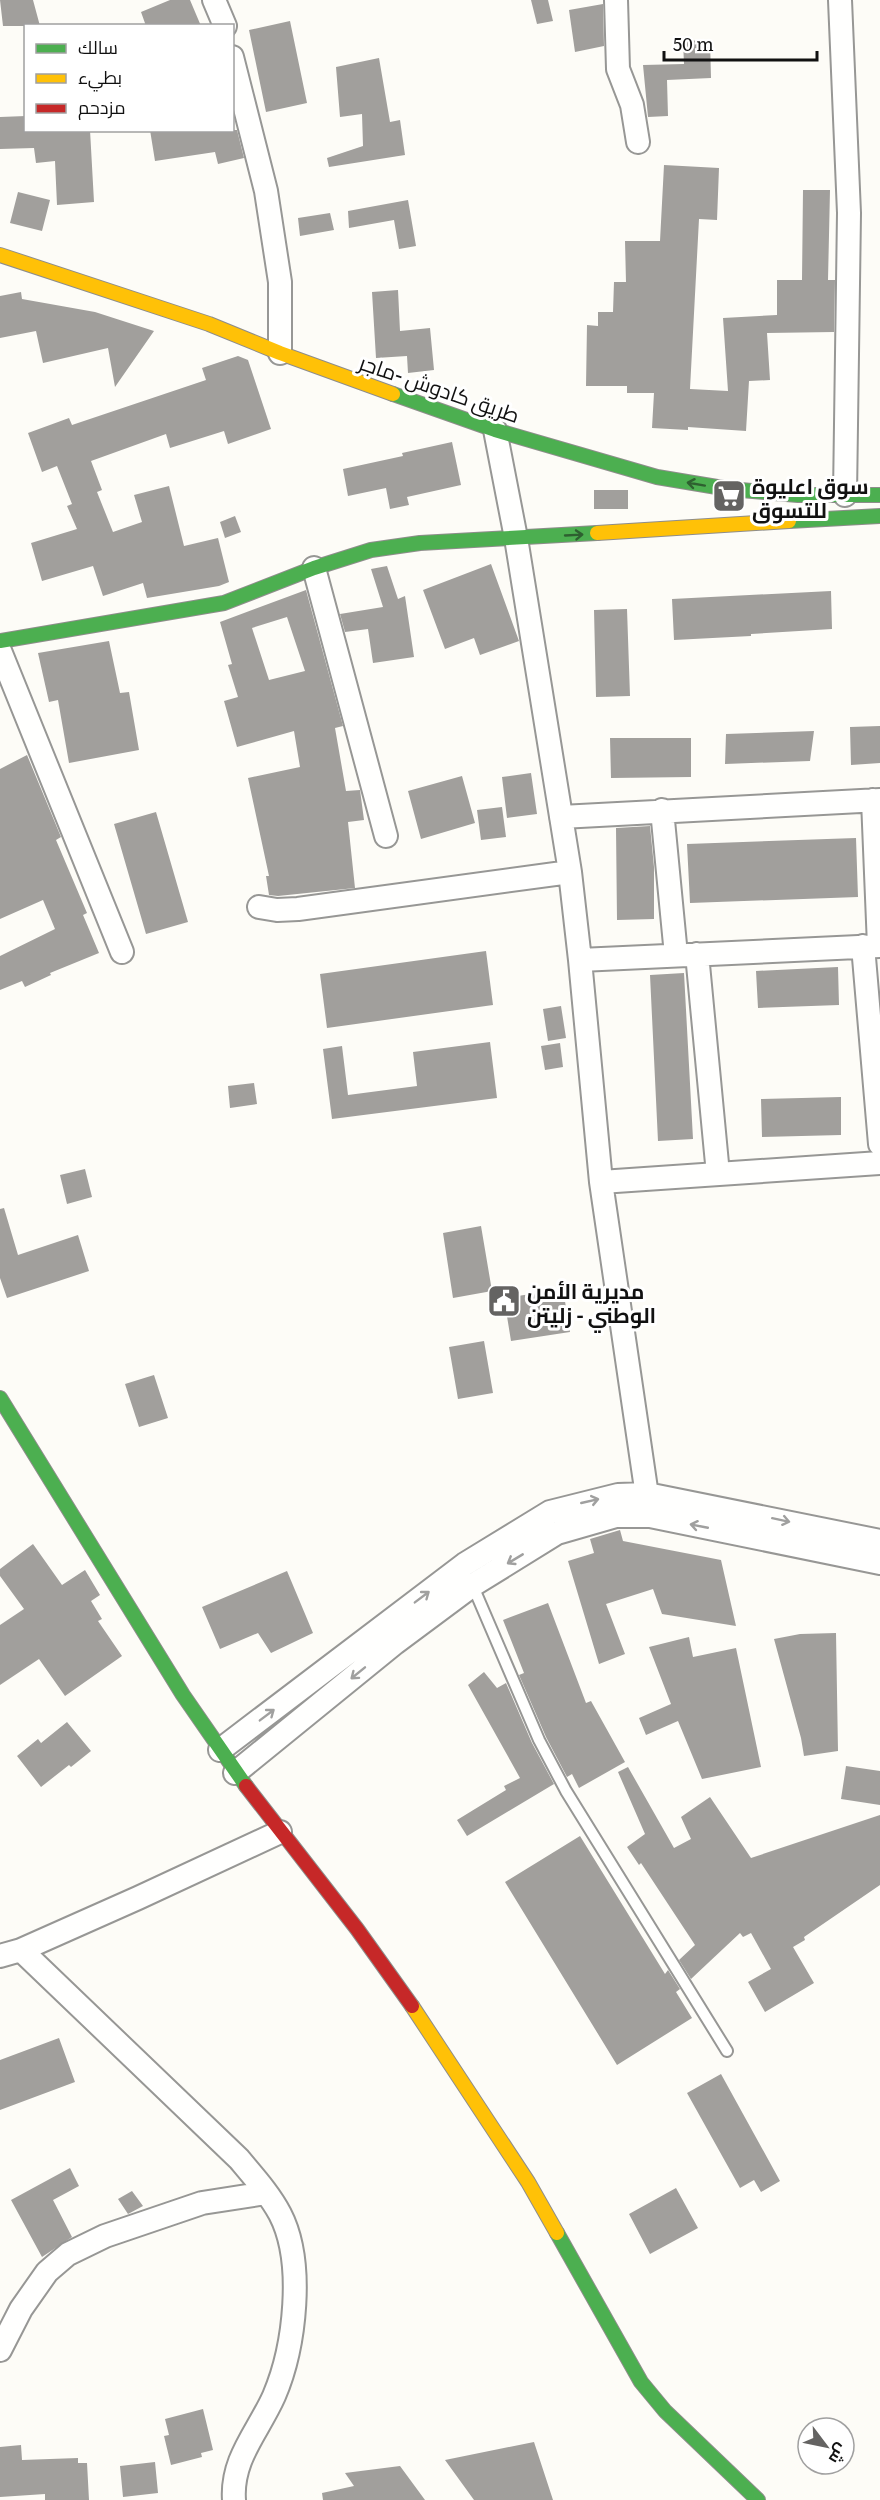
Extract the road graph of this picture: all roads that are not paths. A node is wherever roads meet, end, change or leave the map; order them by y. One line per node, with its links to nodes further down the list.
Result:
1 (214, 0): 4 (street)
2 (616, 0): 6 (street)
3 (840, 0): 10 (street)
4 (224, 24)
5 (234, 65): 8 (street)
6 (638, 142)
7 (0, 255): 8 (main road, طريق كادوش -ماجر)
8 (280, 353): 9 (main road, طريق كادوش -ماجر)
9 (495, 430): 10 (main road, طريق كادوش -ماجر, one-way to 9); 13 (street)
10 (845, 495): 11 (main road, طريق كادوش -ماجر)
11 (880, 495)
12 (880, 516): 13 (main road, one-way to 12)
13 (516, 538): 14 (main road); 19 (street)
14 (314, 568): 15 (main road); 20 (street)
15 (0, 642)
16 (0, 651): 24 (street)
17 (876, 800): 18 (street); 23 (street)
18 (662, 810): 19 (street); 25 (street)
19 (561, 817): 21 (street)
20 (386, 836)
21 (570, 872): 22 (street); 26 (street)
22 (259, 907)
23 (874, 946): 25 (street); 27 (street)
24 (122, 952)
25 (687, 955): 26 (street); 29 (street)
26 (580, 960): 30 (street)
27 (880, 1144)
28 (880, 1163): 29 (street)
29 (718, 1174): 30 (street)
30 (601, 1182): 32 (street)
31 (0, 1398): 36 (main road)
32 (649, 1505): 33 (street, one-way to 33); 34 (street, one-way to 32); 35 (street)
33 (880, 1541)
34 (880, 1563)
35 (469, 1574): 36 (street, one-way to 35); 37 (street, one-way to 37); 40 (lane)
36 (220, 1750): 37 (main road)
37 (236, 1773): 38 (main road)
38 (280, 1832): 39 (street); 44 (main road)
39 (10, 1953): 41 (street)
40 (727, 2051)
41 (266, 2193): 42 (street); 43 (street)
42 (0, 2350)
43 (234, 2500)
44 (758, 2500)

